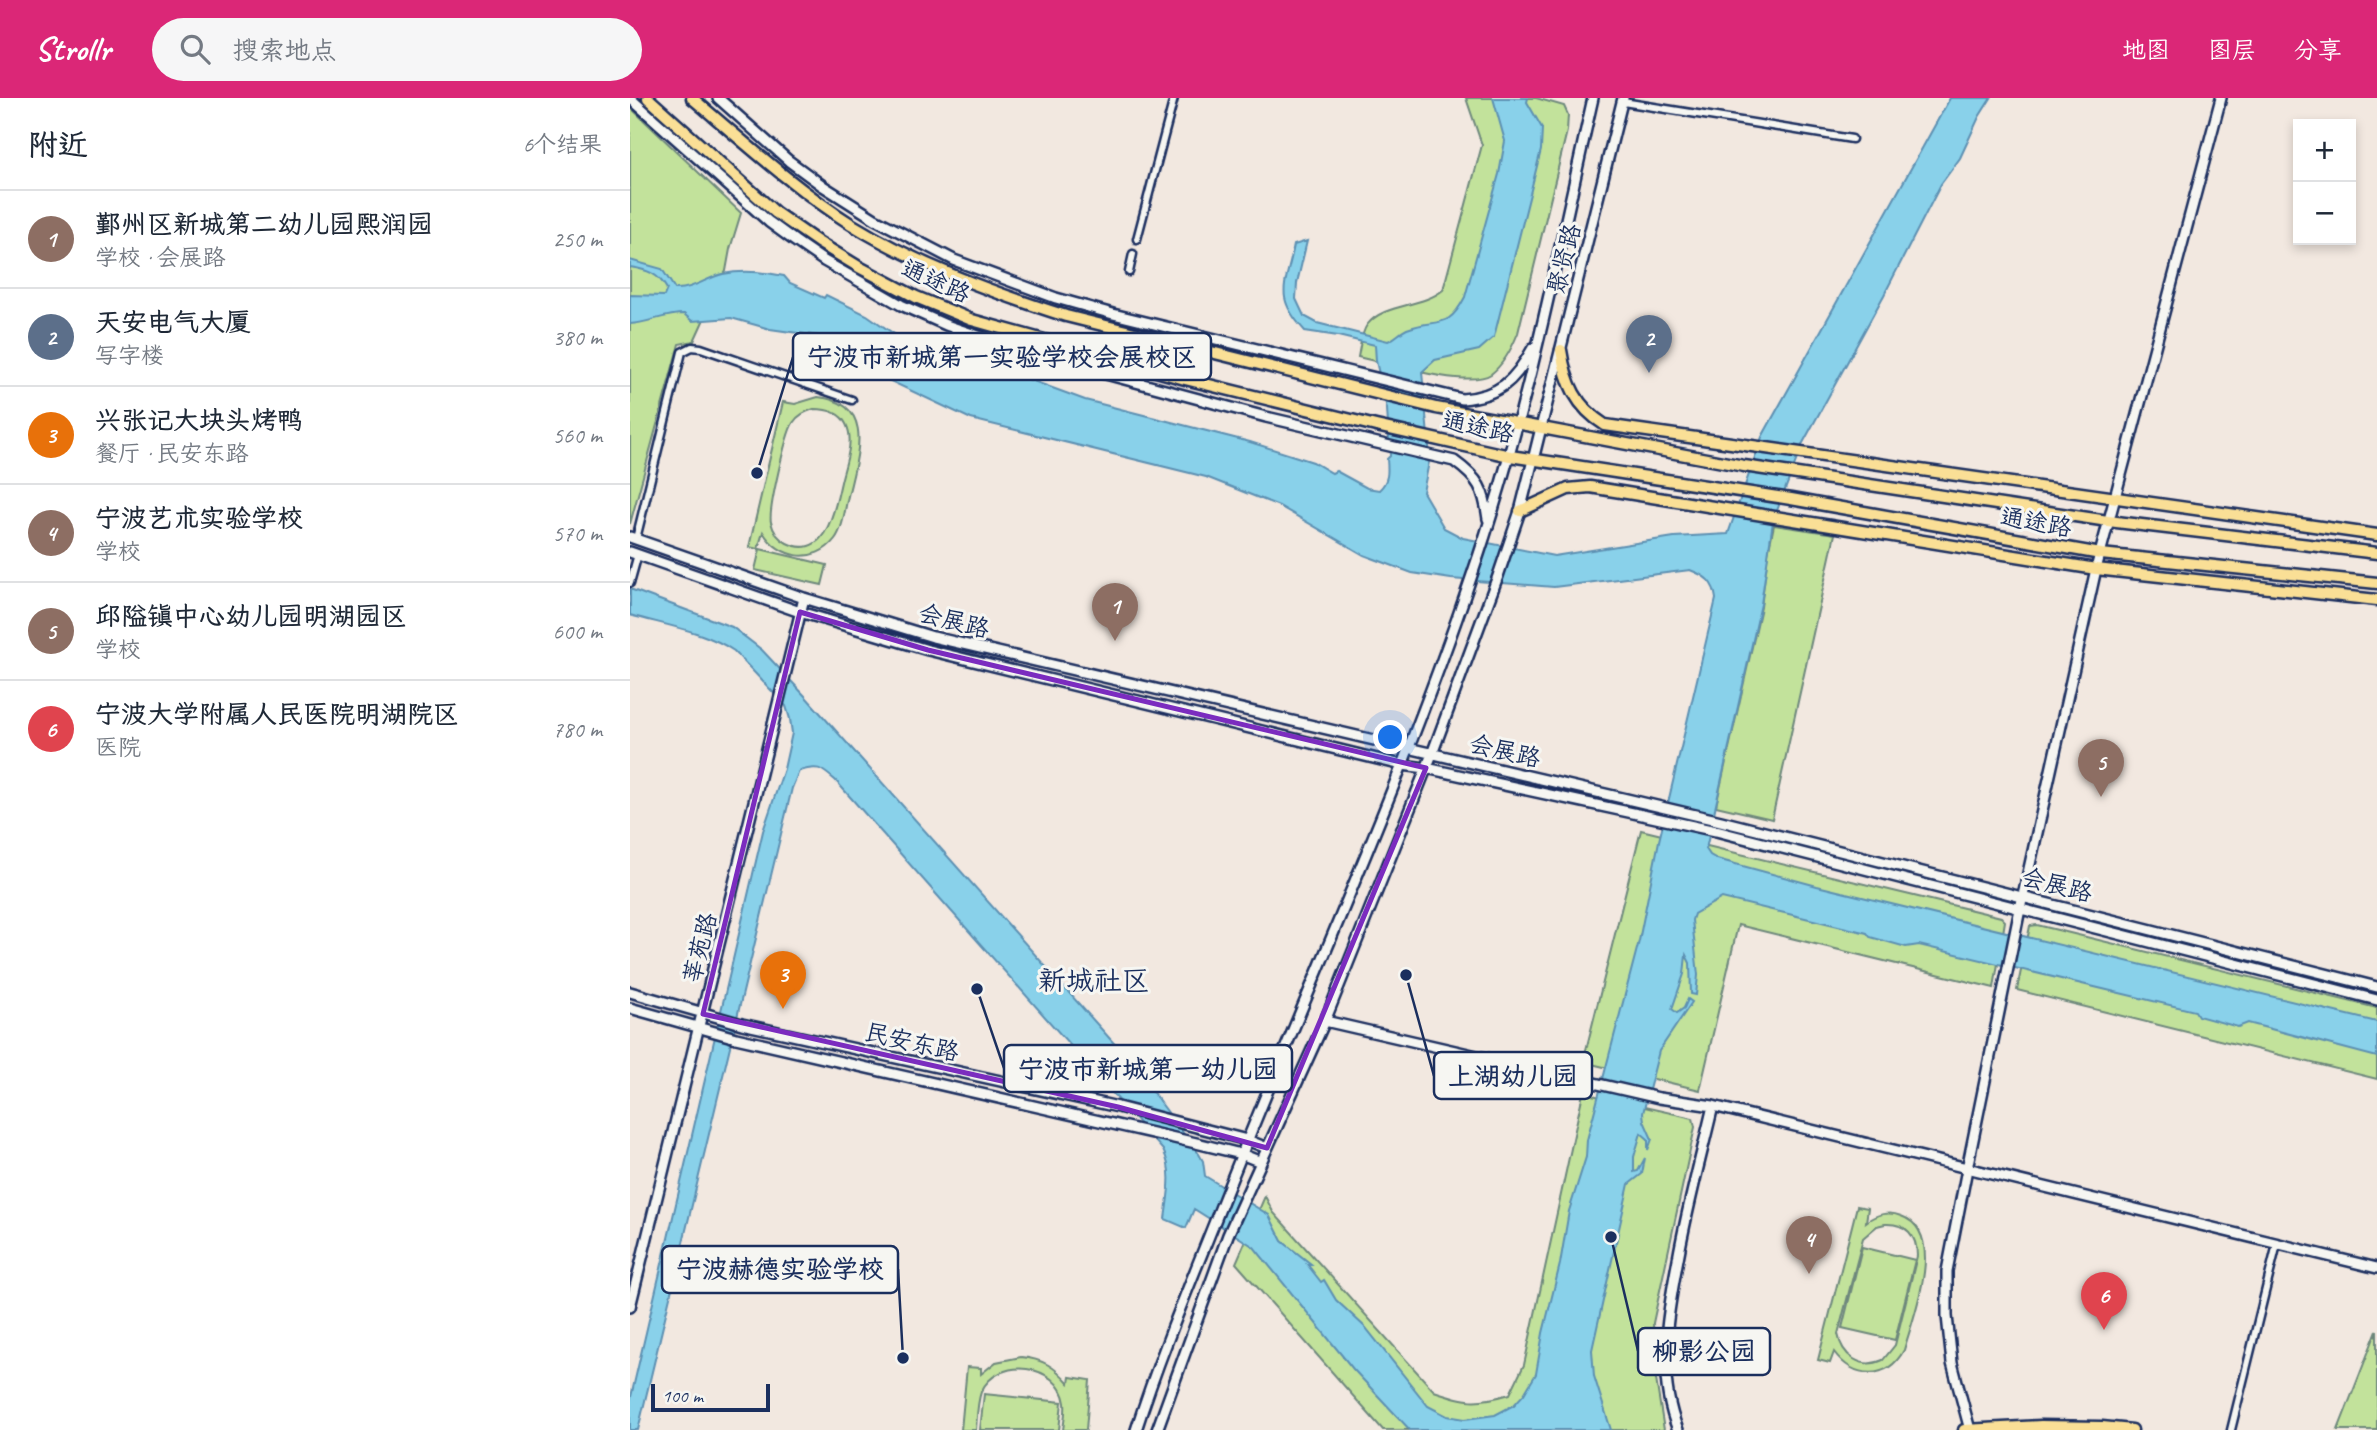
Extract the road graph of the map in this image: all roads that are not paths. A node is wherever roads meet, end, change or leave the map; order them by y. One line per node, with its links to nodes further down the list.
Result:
1 (630, 98): 23 (street)
2 (648, 98): 18 (main road, 通途路)
3 (692, 98): 16 (main road, 通途路)
4 (718, 98): 13 (street)
5 (1174, 98): 10 (street)
6 (1593, 98): 13 (street, 聚贤路)
7 (2221, 98): 20 (street)
8 (1623, 100): 9 (street); 14 (street, 聚贤路)
9 (1852, 139)
10 (1137, 239)
11 (1133, 254): 12 (street)
12 (1129, 272)
13 (1538, 338): 16 (street, 聚贤路)
14 (1561, 350): 17 (street, 聚贤路); 20 (main road)
15 (852, 400): 25 (street)
16 (1518, 424): 17 (main road, 通途路); 18 (street, 聚贤路)
17 (1541, 429): 19 (street, 聚贤路); 22 (main road, 通途路)
18 (1510, 456): 19 (main road, 通途路); 23 (street, 聚贤路)
19 (1534, 460): 21 (street, 聚贤路); 28 (main road, 通途路)
20 (2114, 498): 22 (street); 24 (main road)
21 (1520, 511): 29 (main road); 36 (street, 聚贤路)
22 (2108, 521): 26 (main road, 通途路); 28 (street)
23 (1489, 523): 35 (street, 聚贤路)
24 (2377, 535)
25 (633, 538): 32 (street, 会展路)
26 (2377, 552)
27 (634, 553): 30 (street); 34 (street, 会展路)
28 (2101, 554): 29 (street); 31 (main road, 通途路)
29 (2096, 569): 33 (main road); 39 (street)
30 (631, 581)
31 (2377, 583)
32 (804, 598): 34 (street, 莘苑路); 35 (street, 会展路)
33 (2377, 600)
34 (800, 612): 37 (street, 会展路); 45 (street, 莘苑路)
35 (1407, 749): 36 (street, 会展路); 37 (street, 聚贤路)
36 (1432, 754): 38 (street, 聚贤路); 39 (street, 会展路)
37 (1402, 765): 38 (street, 会展路); 49 (street, 聚贤路)
38 (1426, 768): 40 (street, 会展路); 46 (street, 聚贤路)
39 (2023, 896): 40 (street); 41 (street, 会展路)
40 (2020, 909): 43 (street, 会展路); 53 (street)
41 (2377, 987)
42 (630, 992): 45 (street, 民安东路)
43 (2377, 1000)
44 (630, 1008): 47 (street, 民安东路)
45 (703, 1014): 47 (street, 莘苑路); 49 (street, 民安东路)
46 (1325, 1021): 48 (street); 50 (street, 聚贤路)
47 (700, 1028): 51 (street, 民安东路); 56 (street, 莘苑路)
48 (1713, 1106): 53 (street); 59 (street)
49 (1247, 1140): 50 (street, 民安东路); 51 (street, 聚贤路)
50 (1267, 1148): 52 (street, 聚贤路)
51 (1241, 1154): 52 (street, 民安东路); 57 (street, 聚贤路)
52 (1261, 1162): 58 (street, 聚贤路)
53 (1966, 1169): 54 (street); 60 (street)
54 (2277, 1244): 55 (street); 62 (street)
55 (2377, 1269)
56 (630, 1307)
57 (1136, 1430)
58 (1157, 1430)
59 (1678, 1430)
60 (1968, 1430): 61 (main road)
61 (2132, 1430)
62 (2231, 1430)

